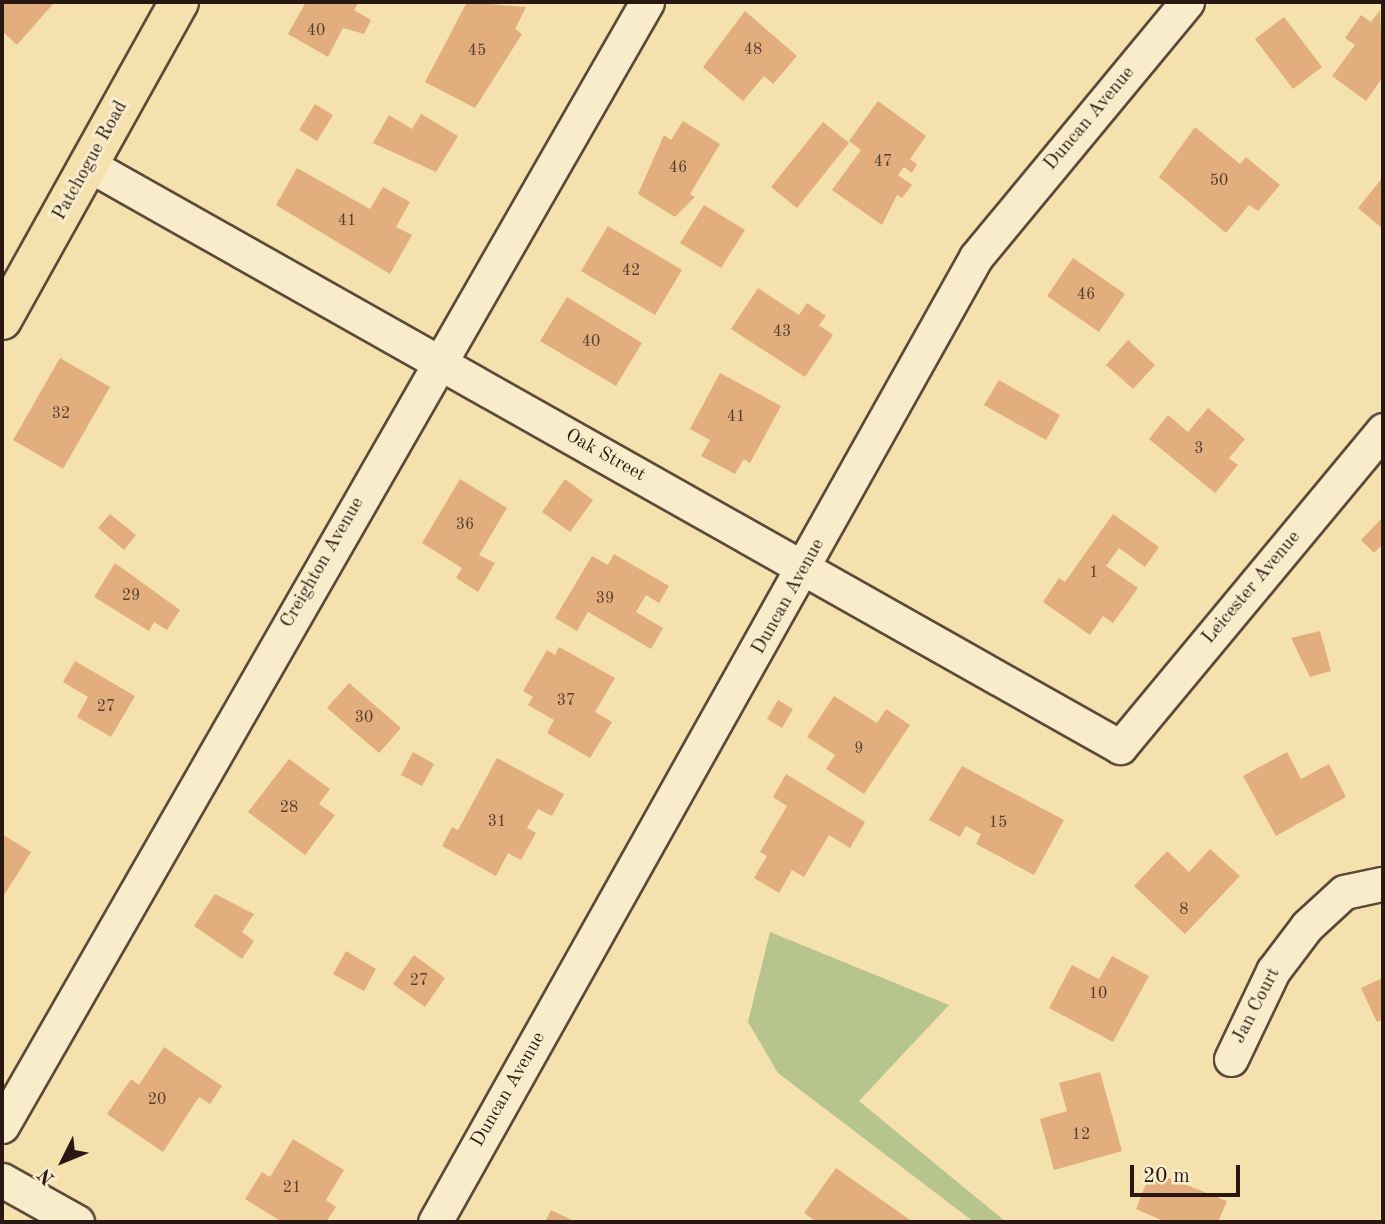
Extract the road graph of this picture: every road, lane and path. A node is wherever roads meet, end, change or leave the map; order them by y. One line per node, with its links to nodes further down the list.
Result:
1 (179, 2): 4 (main road, Patchogue Road)
2 (647, 2): 6 (street, Creighton Avenue)
3 (1186, 2): 8 (street, Duncan Avenue)
4 (89, 165): 5 (main road, Patchogue Road); 6 (street, Oak Street)
5 (2, 320)
6 (437, 364): 8 (street, Oak Street); 12 (street, Creighton Avenue)
7 (1383, 430): 9 (street, Leicester Avenue)
8 (806, 566): 9 (street, Oak Street); 15 (street, Duncan Avenue)
9 (1121, 747)
10 (1383, 884): 11 (street, Jan Court)
11 (1231, 1059)
12 (2, 1126)
13 (2, 1180): 14 (street)
14 (77, 1222)
15 (435, 1222)

